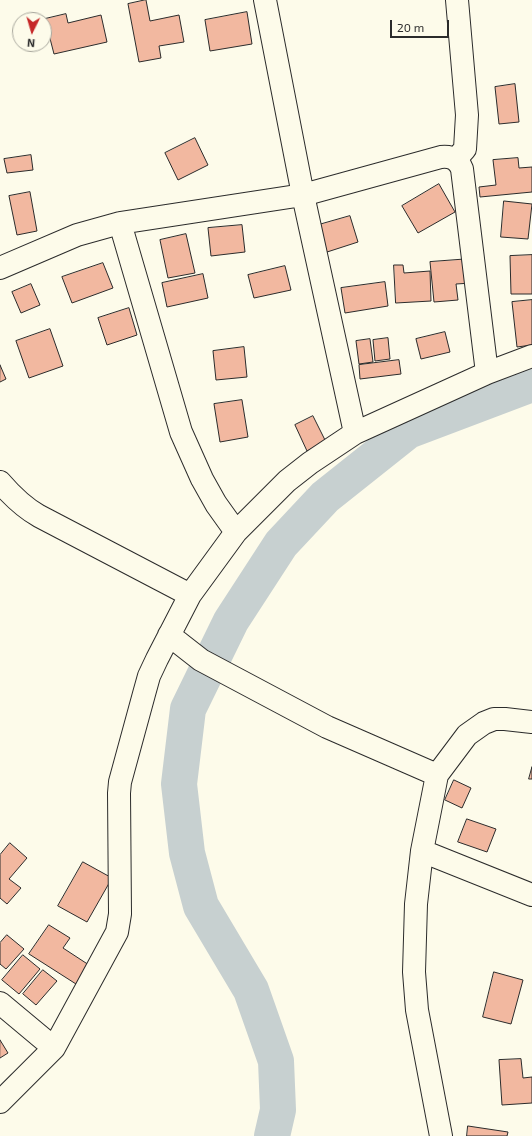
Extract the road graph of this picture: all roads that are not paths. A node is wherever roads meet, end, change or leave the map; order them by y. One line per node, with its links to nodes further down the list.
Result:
1 (265, 0): 4 (street)
2 (457, 0): 3 (street)
3 (456, 159): 4 (street); 8 (street)
4 (303, 196): 5 (street); 9 (street)
5 (120, 223): 6 (street); 11 (street)
6 (0, 268)
7 (532, 356): 8 (street)
8 (487, 373): 9 (street)
9 (355, 433): 11 (street)
10 (0, 482): 12 (street)
11 (236, 532): 12 (street)
12 (190, 596): 13 (street)
13 (169, 635): 15 (street); 19 (street)
14 (532, 722): 15 (street)
15 (437, 775): 16 (street)
16 (422, 851): 17 (street); 21 (street)
17 (532, 895)
18 (0, 1003): 19 (street)
19 (54, 1048): 20 (street)
20 (0, 1102)
21 (441, 1136)

